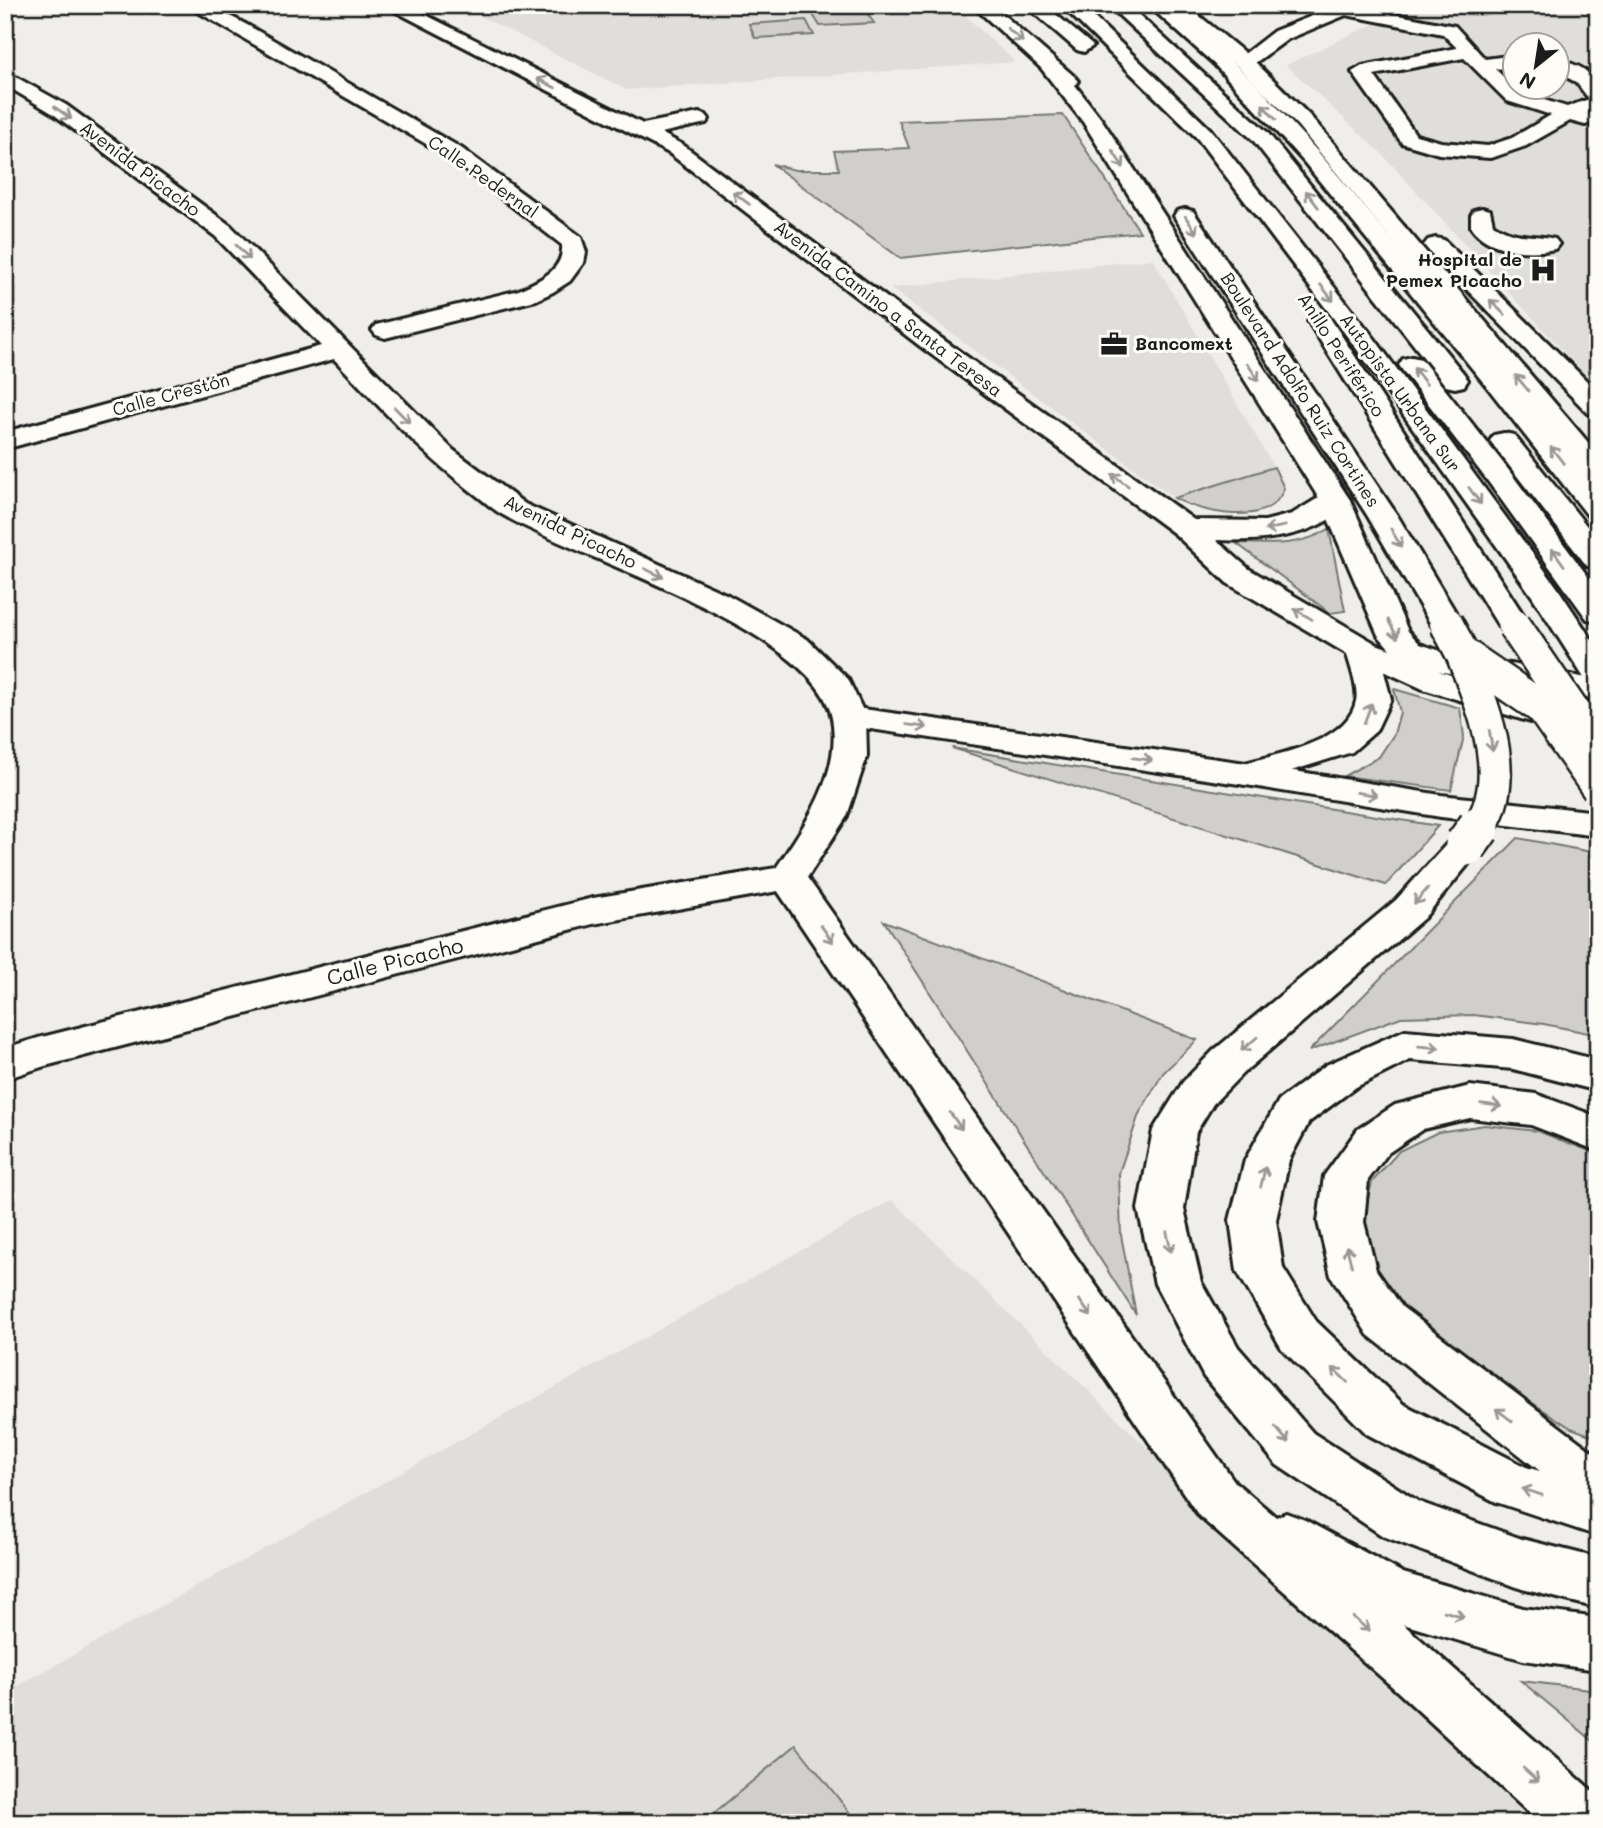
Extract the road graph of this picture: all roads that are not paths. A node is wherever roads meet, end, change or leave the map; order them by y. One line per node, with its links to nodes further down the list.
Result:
1 (195, 5): 31 (main road, Calle Pedernal)
2 (981, 5): 18 (main road, one-way to 18)
3 (1034, 5): 49 (main road, Anillo Periférico, bridge)
4 (1070, 5): 45 (main road, Autopista Urbana Sur, one-way to 45)
5 (1094, 5): 42 (main road, Autopista Urbana Sur, one-way to 5)
6 (1117, 5): 33 (main road, one-way to 6)
7 (1157, 5): 39 (main road, one-way to 7)
8 (1175, 5): 17 (main road)
9 (1396, 5): 14 (main road)
10 (432, 8): 12 (main road)
11 (1350, 8): 14 (main road); 17 (main road)
12 (400, 9): 26 (main road, Avenida Camino a Santa Teresa, one-way to 12)
13 (1497, 48): 15 (main road)
14 (1468, 51): 16 (main road); 22 (main road); 22 (main road)
15 (1502, 51)
16 (1502, 58)
17 (1244, 62): 24 (main road)
18 (1049, 65): 27 (main road); 38 (main road, one-way to 38)
19 (1572, 73): 21 (main road)
20 (5, 77): 32 (main road, Avenida Picacho, one-way to 32)
21 (1598, 101): 22 (main road)
22 (1567, 114): 25 (main road)
23 (699, 119): 26 (main road)
24 (1304, 121): 34 (main road, one-way to 24); 37 (main road, one-way to 24)
25 (1598, 122)
26 (641, 131): 40 (main road, Avenida Camino a Santa Teresa, one-way to 26)
27 (1144, 158)
28 (1174, 199): 43 (main road, Boulevard Adolfo Ruiz Cortines, one-way to 43)
29 (1482, 215): 30 (main road)
30 (1547, 244)
31 (385, 330)
32 (337, 350): 36 (main road, Calle Crestón); 47 (main road, Avenida Picacho, one-way to 47)
33 (1466, 394)
34 (1598, 407)
35 (1492, 426): 41 (main road)
36 (5, 441)
37 (1598, 472)
38 (1335, 500): 40 (main road, one-way to 40); 46 (main road, one-way to 46)
39 (1598, 510)
40 (1186, 528): 44 (main road, Avenida Camino a Santa Teresa, one-way to 40)
41 (1598, 560)
42 (1598, 612)
43 (1454, 638): 51 (main road, Boulevard Adolfo Ruiz Cortines, bridge); 60 (main road, one-way to 60, bridge)
44 (1362, 649): 48 (main road, Avenida Camino a Santa Teresa); 50 (main road, one-way to 44)
45 (1598, 674)
46 (1598, 690)
47 (849, 717): 50 (main road, one-way to 50); 53 (main road, Avenida Picacho)
48 (1598, 731)
49 (1598, 748)
50 (1246, 774): 52 (main road, one-way to 52)
51 (1598, 788)
52 (1598, 824)
53 (788, 878): 54 (main road, Calle Picacho); 58 (main road, one-way to 58)
54 (5, 1064)
55 (1598, 1076): 59 (main road, one-way to 55)
56 (1598, 1135): 57 (main road, one-way to 56)
57 (1598, 1486)
58 (1217, 1499): 61 (main road, one-way to 61); 62 (main road, one-way to 62)
59 (1598, 1512)
60 (1598, 1583)
61 (1598, 1644)
62 (1584, 1823)

